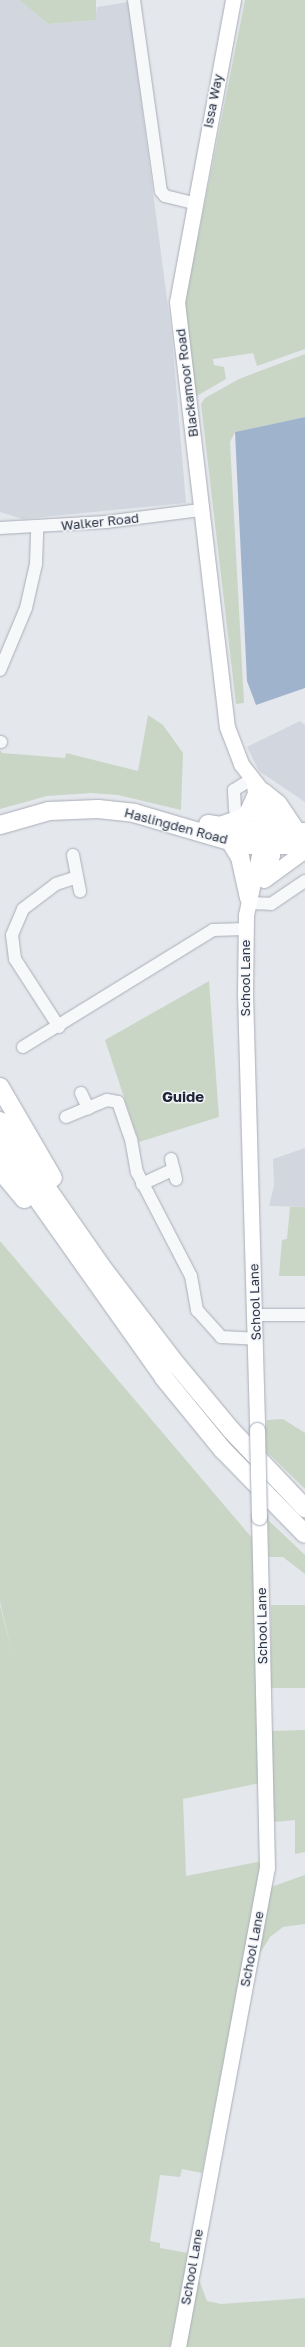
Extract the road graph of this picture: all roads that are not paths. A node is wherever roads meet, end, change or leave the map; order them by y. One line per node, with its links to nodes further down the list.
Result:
1 (134, 0): 3 (street)
2 (233, 0): 3 (main road, Issa Way)
3 (193, 203): 4 (main road, Blackamoor Road)
4 (200, 510): 6 (street, Walker Road); 8 (main road, Blackamoor Road)
5 (0, 528): 6 (street, Walker Road)
6 (37, 528): 7 (street)
7 (0, 670)
8 (255, 788): 9 (street); 12 (main road); 13 (highway); 14 (main road, Blackamoor Road)
9 (235, 810)
10 (0, 818): 12 (highway, Haslingden Road)
11 (0, 826): 15 (highway, Haslingden Road)
12 (214, 826): 14 (highway, Haslingden Road)
13 (302, 836): 14 (highway, Haslingden Road)
14 (267, 839): 15 (highway, Haslingden Road); 19 (main road); 22 (main road, School Lane)
15 (230, 841): 22 (highway)
16 (305, 850): 19 (main road)
17 (73, 855): 18 (street)
18 (75, 878): 21 (street); 24 (street)
19 (265, 878): 22 (main road)
20 (305, 881): 22 (street)
21 (80, 891)
22 (249, 900): 23 (main road, School Lane)
23 (245, 929): 24 (street); 36 (main road, School Lane)
24 (59, 1027): 25 (street)
25 (23, 1046)
26 (0, 1087): 39 (highway)
27 (81, 1093): 28 (street)
28 (88, 1108): 29 (street); 34 (street)
29 (66, 1117)
30 (0, 1121): 39 (highway)
31 (0, 1146): 35 (highway)
32 (174, 1169): 34 (street)
33 (0, 1170): 35 (highway)
34 (142, 1184): 38 (street)
35 (112, 1309): 41 (highway)
36 (255, 1315): 37 (street); 38 (main road, School Lane)
37 (305, 1315)
38 (256, 1339): 42 (main road, School Lane, bridge)
39 (158, 1341): 40 (highway)
40 (305, 1508)
41 (305, 1534)
42 (178, 2347)

